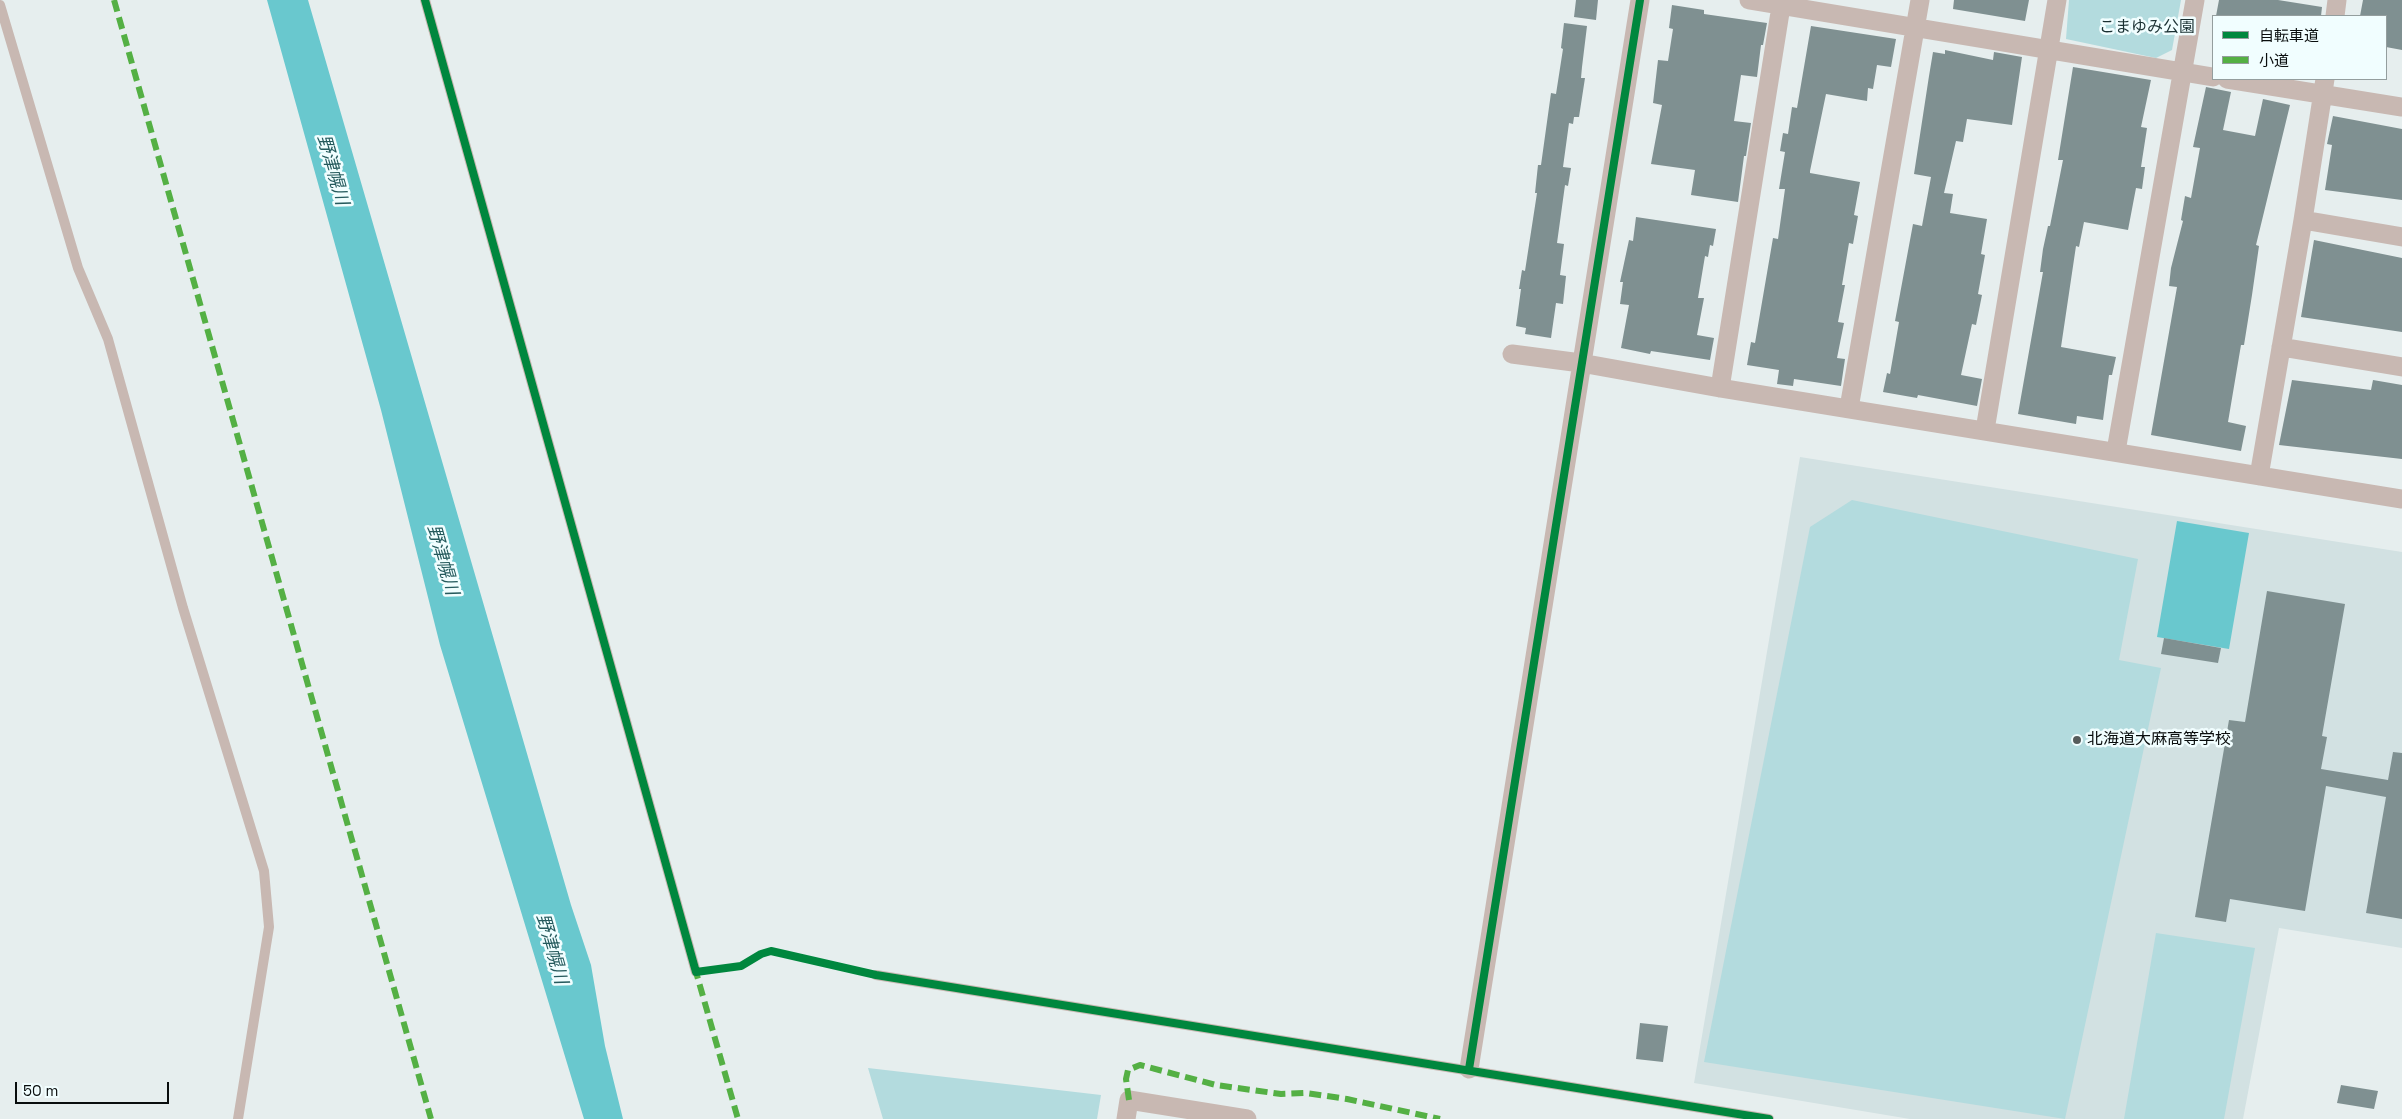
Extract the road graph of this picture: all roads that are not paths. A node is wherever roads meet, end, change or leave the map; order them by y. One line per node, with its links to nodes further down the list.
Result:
1 (425, 0): 30 (lane)
2 (1640, 0): 22 (street)
3 (1749, 0): 8 (street)
4 (1920, 0): 11 (street)
5 (2057, 0): 12 (street)
6 (2195, 0): 13 (street)
7 (2337, 0): 10 (street)
8 (1781, 3): 11 (street); 24 (street)
9 (0, 5): 33 (lane)
10 (2335, 15)
11 (1915, 28): 12 (street); 25 (street)
12 (2049, 50): 13 (street); 26 (street)
13 (2183, 72): 14 (street); 27 (street)
14 (2212, 76)
15 (2241, 80): 16 (street)
16 (2323, 86): 17 (street); 18 (street)
17 (2402, 107)
18 (2303, 220): 19 (street); 20 (street)
19 (2402, 237)
20 (2281, 347): 23 (street); 28 (street)
21 (1512, 354): 22 (street)
22 (1581, 363): 24 (street); 32 (street)
23 (2402, 367)
24 (1720, 388): 25 (street)
25 (1849, 408): 26 (street)
26 (1985, 430): 27 (street)
27 (2116, 451): 28 (street)
28 (2259, 476): 29 (street)
29 (2402, 499)
30 (696, 972)
31 (876, 975): 32 (lane)
32 (1468, 1069): 36 (lane)
33 (238, 1119)
34 (1126, 1119): 35 (street)
35 (1247, 1119)
36 (1768, 1119)

